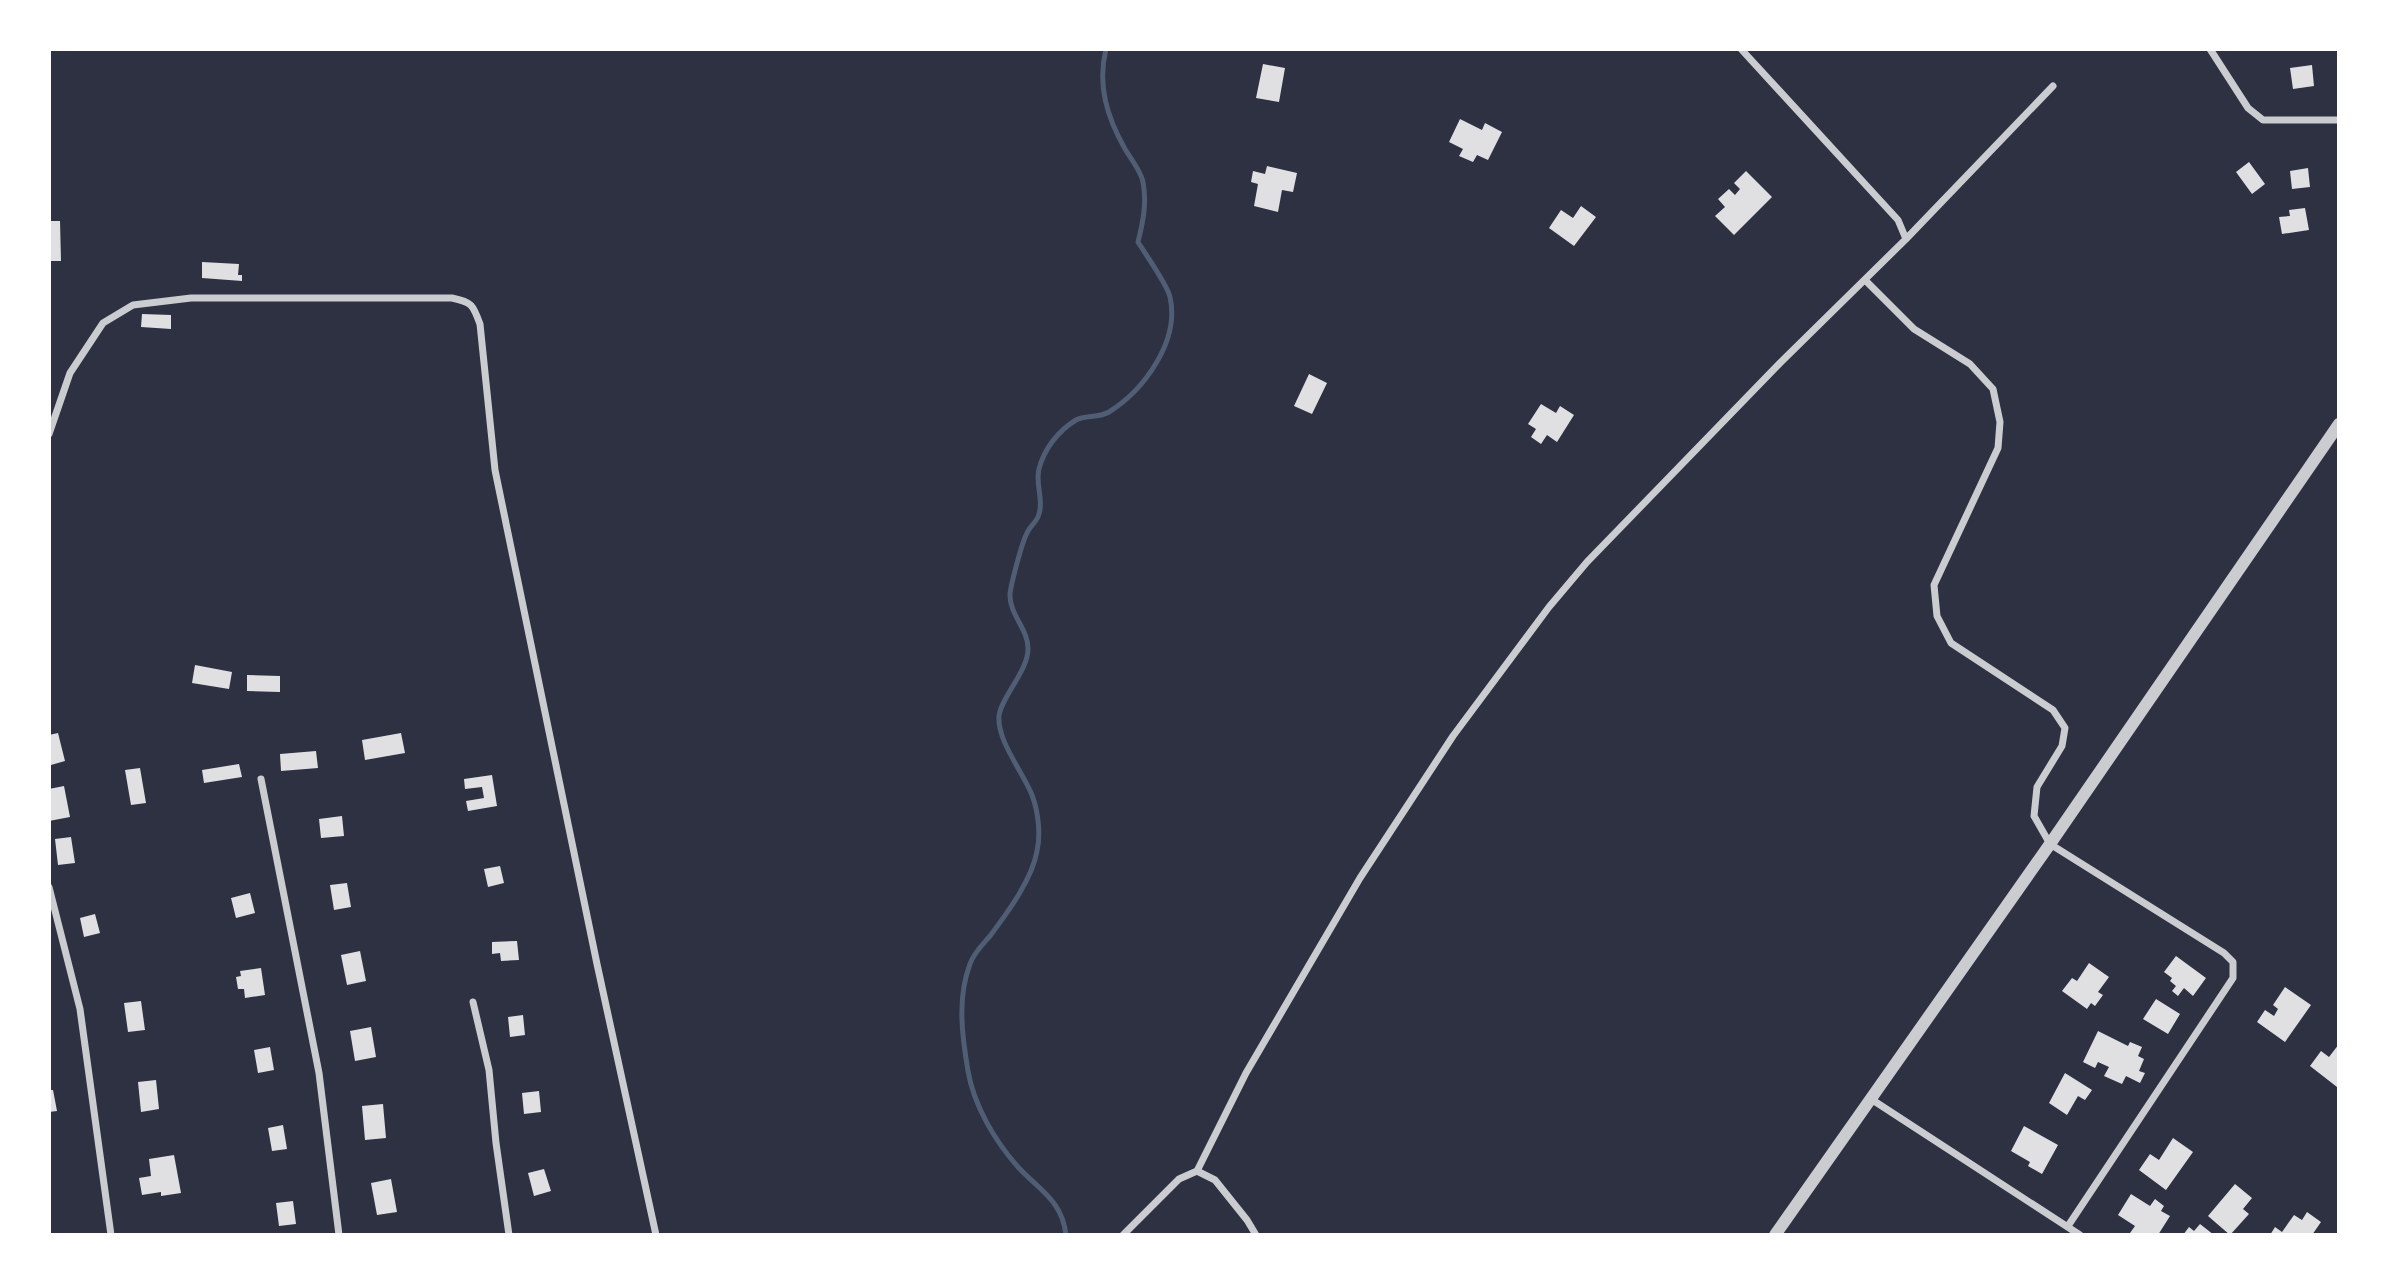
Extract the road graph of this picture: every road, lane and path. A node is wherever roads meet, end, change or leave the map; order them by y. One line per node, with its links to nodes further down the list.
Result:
1 (1741, 49): 5 (street)
2 (2210, 49): 4 (street)
3 (2053, 86): 5 (street)
4 (2339, 121)
5 (1906, 239): 6 (street)
6 (1864, 280): 10 (street); 14 (street)
7 (2339, 424): 10 (street)
8 (49, 434): 19 (street)
9 (261, 779): 17 (street)
10 (2050, 844): 13 (street); 15 (street)
11 (49, 887): 16 (street)
12 (473, 1002): 18 (street)
13 (1870, 1098): 15 (street); 22 (street)
14 (1197, 1171): 20 (street); 21 (street)
15 (2068, 1226): 23 (street)
16 (111, 1235)
17 (339, 1235)
18 (509, 1235)
19 (656, 1235)
20 (1123, 1235)
21 (1255, 1235)
22 (1775, 1235)
23 (2080, 1235)

